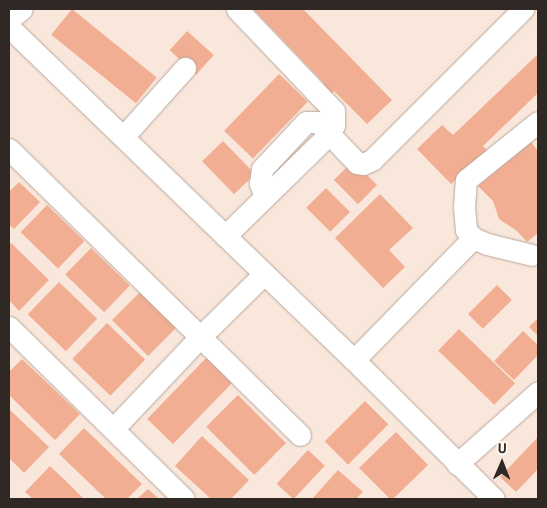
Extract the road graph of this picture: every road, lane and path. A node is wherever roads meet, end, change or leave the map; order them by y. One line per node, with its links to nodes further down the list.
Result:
1 (22, 9): 4 (street)
2 (237, 9): 8 (street)
3 (523, 9): 8 (street)
4 (9, 19)
5 (9, 27): 9 (street)
6 (185, 68): 9 (street)
7 (538, 122): 12 (street)
8 (330, 133): 11 (street)
9 (123, 138): 11 (street)
10 (9, 149): 16 (street)
11 (225, 236): 14 (street)
12 (473, 238): 13 (street); 17 (street)
13 (532, 255)
14 (264, 274): 16 (street); 17 (street)
15 (9, 327): 19 (street)
16 (201, 336): 19 (street); 20 (street)
17 (354, 360): 21 (street)
18 (538, 392): 21 (street)
19 (114, 428): 22 (street)
20 (300, 435)
21 (457, 464): 23 (street)
22 (184, 499)
23 (494, 499)

